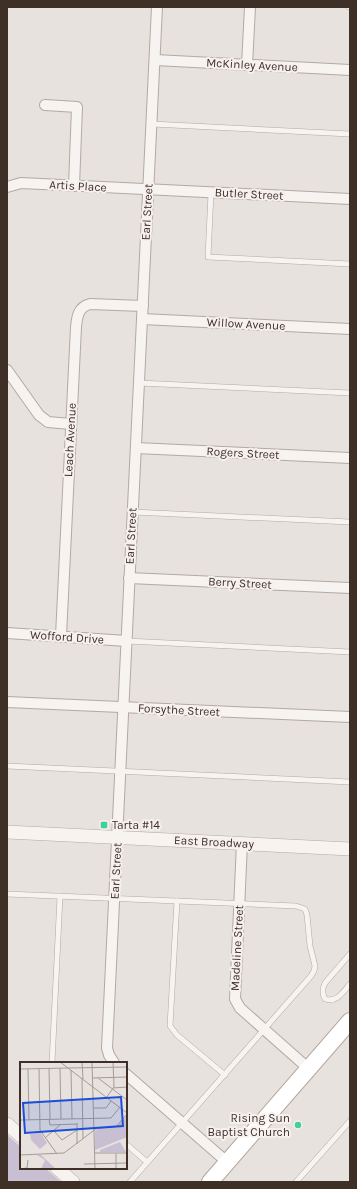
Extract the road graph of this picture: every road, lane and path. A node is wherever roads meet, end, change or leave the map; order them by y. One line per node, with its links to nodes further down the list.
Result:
1 (157, 7): 3 (street, Earl Street)
2 (250, 7): 4 (street)
3 (154, 60): 4 (street, McKinley Avenue); 7 (street, Earl Street)
4 (247, 65): 5 (street, McKinley Avenue)
5 (350, 70)
6 (45, 105): 9 (street)
7 (152, 124): 8 (lane); 11 (street, Earl Street)
8 (350, 134)
9 (74, 186): 10 (street, Artis Place); 11 (street, Artis Place)
10 (7, 187)
11 (149, 190): 12 (street, Butler Street); 15 (street, Earl Street)
12 (211, 193): 13 (street, Butler Street); 14 (lane)
13 (350, 200)
14 (350, 264)
15 (142, 306): 16 (street, Earl Street); 21 (street, Leach Avenue)
16 (142, 319): 17 (street, Willow Avenue); 19 (street, Earl Street)
17 (350, 329)
18 (7, 370): 21 (street)
19 (139, 383): 20 (lane); 22 (street, Earl Street)
20 (350, 393)
21 (70, 424): 29 (street, Leach Avenue)
22 (136, 448): 23 (street, Rogers Street); 24 (street, Earl Street)
23 (350, 458)
24 (133, 512): 25 (lane); 26 (street, Earl Street)
25 (350, 522)
26 (129, 578): 27 (street, Berry Street); 30 (street, Earl Street)
27 (350, 588)
28 (7, 633): 29 (street, Wofford Drive)
29 (61, 636): 30 (street, Wofford Drive)
30 (126, 642): 31 (lane); 33 (street, Earl Street)
31 (350, 652)
32 (7, 702): 33 (street, Forsythe Street)
33 (124, 707): 34 (street, Forsythe Street); 36 (street, Earl Street)
34 (350, 718)
35 (7, 766): 36 (lane)
36 (120, 771): 37 (lane); 39 (street, Earl Street)
37 (350, 782)
38 (7, 832): 39 (street, East Broadway)
39 (117, 838): 40 (street, East Broadway); 44 (street, Earl Street)
40 (242, 843): 41 (street, East Broadway); 46 (street, Madeline Street)
41 (350, 849)
42 (7, 894): 43 (lane)
43 (60, 896): 44 (lane); 51 (lane)
44 (114, 898): 45 (lane); 52 (street, Earl Street)
45 (177, 901): 46 (lane); 55 (lane)
46 (239, 904): 50 (street, Madeline Street); 50 (lane)
47 (350, 954): 48 (lane)
48 (350, 984)
49 (350, 1021): 53 (main road)
50 (265, 1030): 53 (street, Madeline Street); 55 (lane)
51 (52, 1062)
52 (113, 1062)
53 (309, 1069): 62 (main road)
54 (127, 1075): 58 (street)
55 (225, 1075): 58 (lane)
56 (350, 1121): 67 (lane)
57 (7, 1124): 59 (street)
58 (182, 1124): 61 (lane); 62 (street)
59 (20, 1135)
60 (127, 1145): 61 (lane)
61 (147, 1162): 65 (lane)
62 (227, 1162): 66 (main road)
63 (58, 1169): 64 (street)
64 (73, 1182)
65 (130, 1182)
66 (210, 1182)
67 (296, 1182)

